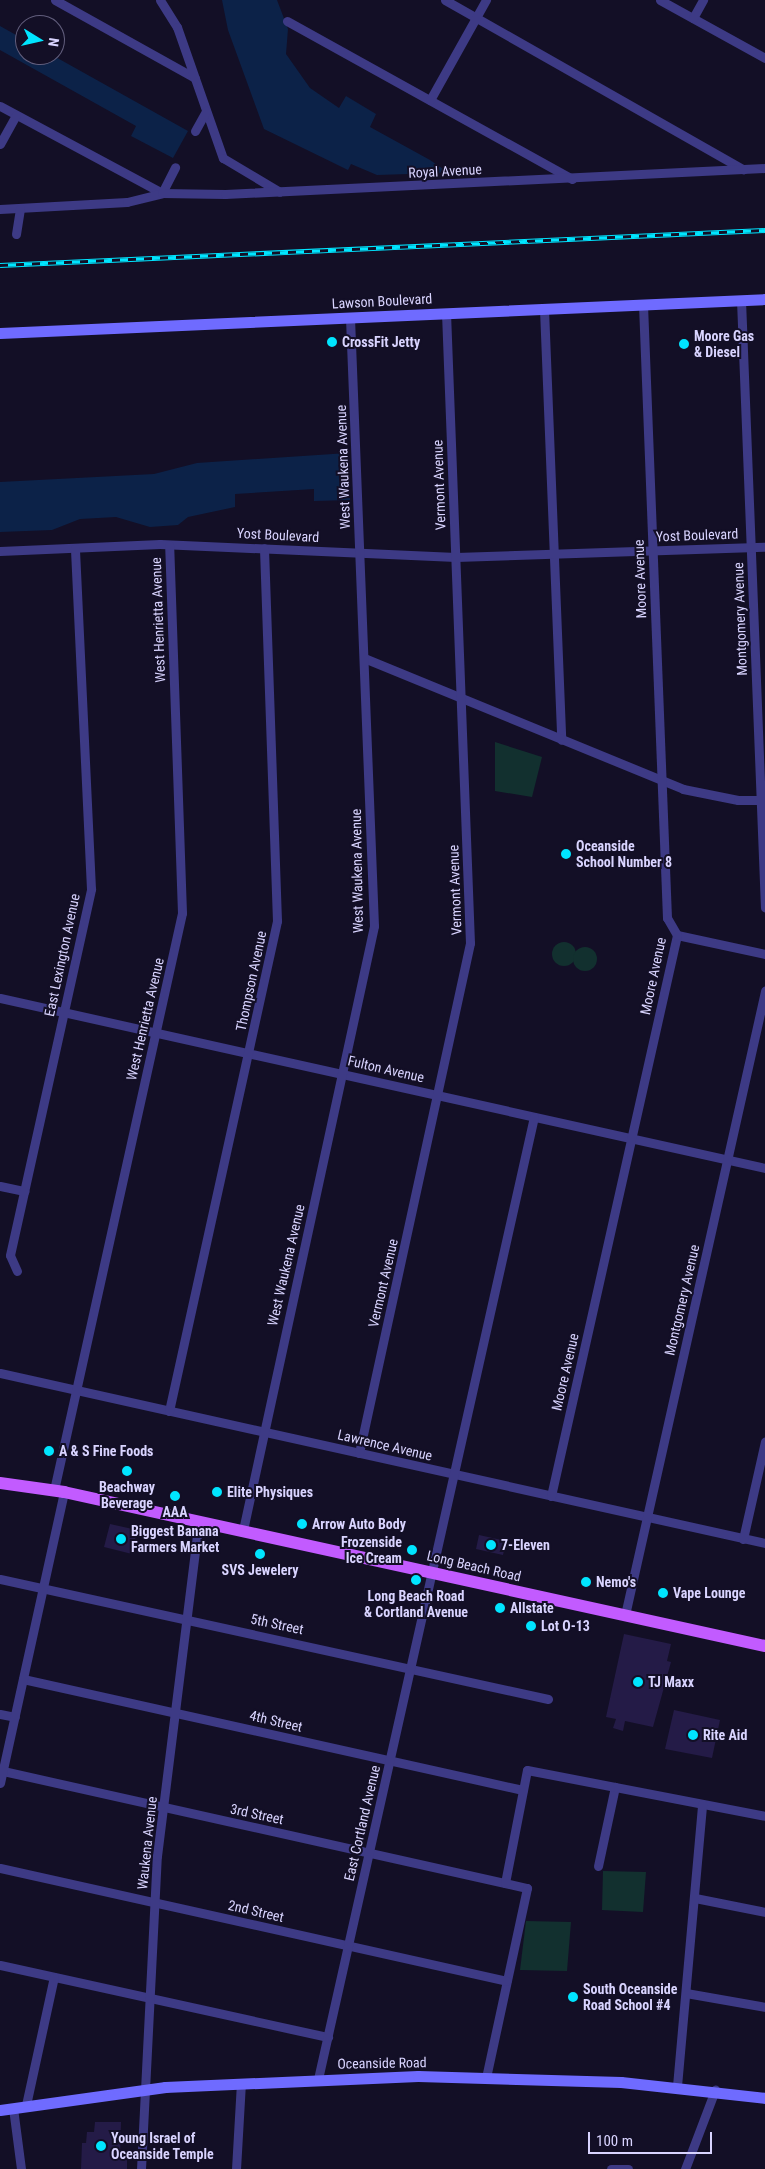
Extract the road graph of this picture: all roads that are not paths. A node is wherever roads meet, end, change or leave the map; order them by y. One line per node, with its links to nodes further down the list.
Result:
1 (55, 0): 11 (street)
2 (160, 0): 11 (street)
3 (445, 0): 7 (street)
4 (486, 0): 7 (street)
5 (660, 0): 8 (street)
6 (703, 0): 8 (street)
7 (476, 17): 12 (street); 20 (street)
8 (693, 18): 10 (street)
9 (287, 21): 12 (street)
10 (765, 58)
11 (195, 78): 14 (street)
12 (430, 100): 21 (street)
13 (0, 106): 15 (street)
14 (206, 111): 16 (street); 22 (street)
15 (16, 115): 17 (street); 23 (street)
16 (195, 130)
17 (0, 144)
18 (175, 167): 23 (street)
19 (765, 168): 20 (street, Royal Avenue)
20 (743, 169): 21 (street, Royal Avenue)
21 (572, 179): 22 (street, Royal Avenue)
22 (280, 192): 23 (street, Royal Avenue)
23 (162, 193): 24 (street, Royal Avenue)
24 (20, 208): 25 (street, Royal Avenue); 26 (street)
25 (0, 210)
26 (16, 234)
27 (765, 299): 28 (main road, Lawson Boulevard)
28 (741, 300): 29 (main road, Lawson Boulevard); 36 (street, Montgomery Avenue)
29 (643, 305): 30 (main road, Lawson Boulevard); 39 (street, Moore Avenue)
30 (544, 309): 31 (main road, Lawson Boulevard); 42 (street)
31 (446, 313): 32 (main road, Lawson Boulevard); 43 (street, Vermont Avenue)
32 (350, 318): 33 (main road, Lawson Boulevard); 41 (street, West Waukena Avenue)
33 (0, 333)
34 (169, 545): 37 (street, Yost Boulevard); 38 (street, Yost Boulevard); 55 (street, West Henrietta Avenue)
35 (765, 546): 36 (street, Yost Boulevard)
36 (751, 547): 39 (street, Yost Boulevard); 48 (street, Montgomery Avenue)
37 (75, 548): 40 (street, Yost Boulevard); 54 (street, East Lexington Avenue)
38 (264, 548): 41 (street, Yost Boulevard); 56 (street, Thompson Avenue)
39 (653, 550): 42 (street, Yost Boulevard); 47 (street, Moore Avenue)
40 (0, 551)
41 (360, 552): 43 (street, Yost Boulevard); 44 (street, West Waukena Avenue)
42 (554, 554): 43 (street, Yost Boulevard); 46 (street)
43 (456, 557): 45 (street, Vermont Avenue)
44 (364, 658): 45 (street); 57 (street, West Waukena Avenue)
45 (462, 698): 46 (street); 58 (street, Vermont Avenue)
46 (561, 740): 47 (street)
47 (662, 780): 48 (street); 50 (street, Moore Avenue)
48 (763, 800): 49 (street, Montgomery Avenue)
49 (765, 908)
50 (677, 935): 51 (street); 60 (street, Moore Avenue)
51 (765, 954)
52 (765, 992): 61 (street, Montgomery Avenue)
53 (0, 998): 54 (street, Fulton Avenue)
54 (64, 1012): 55 (street, Fulton Avenue); 64 (street, East Lexington Avenue)
55 (156, 1033): 56 (street, Fulton Avenue); 67 (street, West Henrietta Avenue)
56 (249, 1053): 57 (street, Fulton Avenue); 68 (street, Thompson Avenue)
57 (343, 1074): 58 (street, Fulton Avenue); 69 (street, West Waukena Avenue)
58 (439, 1095): 59 (street, Fulton Avenue); 71 (street, Vermont Avenue)
59 (534, 1117): 60 (street, Fulton Avenue); 72 (street, East Cortland Avenue)
60 (631, 1138): 61 (street, Fulton Avenue); 75 (street, Moore Avenue)
61 (727, 1160): 62 (street, Fulton Avenue); 76 (street, Montgomery Avenue)
62 (765, 1168)
63 (0, 1186): 64 (street)
64 (24, 1191): 65 (street, East Lexington Avenue)
65 (17, 1271)
66 (0, 1372): 67 (street, Lawrence Avenue)
67 (76, 1391): 68 (street, Lawrence Avenue); 74 (street, West Henrietta Avenue)
68 (169, 1411): 69 (street, Lawrence Avenue)
69 (263, 1432): 71 (street, Lawrence Avenue); 78 (street, West Waukena Avenue)
70 (765, 1441): 79 (street)
71 (359, 1453): 72 (street, Lawrence Avenue)
72 (456, 1475): 75 (street, Lawrence Avenue); 81 (street, East Cortland Avenue)
73 (0, 1483): 74 (main road, Long Beach Road)
74 (59, 1491): 77 (main road, Long Beach Road); 83 (street, West Henrietta Avenue)
75 (551, 1496): 76 (street, Lawrence Avenue)
76 (647, 1517): 79 (street, Lawrence Avenue); 84 (street, Montgomery Avenue)
77 (199, 1521): 78 (main road, Long Beach Road); 85 (street, Waukena Avenue)
78 (243, 1530): 81 (main road, Long Beach Road)
79 (743, 1538): 80 (street, Lawrence Avenue)
80 (765, 1543)
81 (432, 1572): 84 (main road, Long Beach Road); 87 (street, East Cortland Avenue)
82 (0, 1578): 83 (street, 5th Street)
83 (44, 1587): 85 (street, 5th Street); 88 (street, West Henrietta Avenue)
84 (625, 1615): 86 (main road, Long Beach Road)
85 (186, 1618): 87 (street, 5th Street); 90 (street, Waukena Avenue)
86 (765, 1646)
87 (410, 1668): 89 (street, 5th Street); 93 (street, East Cortland Avenue)
88 (23, 1679): 90 (street, 4th Street); 92 (street, West Henrietta Avenue)
89 (548, 1699)
90 (175, 1713): 93 (street, 4th Street); 99 (street, Waukena Avenue)
91 (0, 1714): 92 (street)
92 (15, 1717): 94 (street, West Henrietta Avenue)
93 (390, 1760): 97 (street, 4th Street); 101 (street, East Cortland Avenue)
94 (3, 1771): 95 (street, West Henrietta Avenue); 99 (street, 3rd Street)
95 (0, 1783)
96 (615, 1787): 97 (street); 98 (street); 102 (street)
97 (523, 1790): 104 (street)
98 (702, 1804): 100 (street); 105 (street)
99 (163, 1808): 101 (street, 3rd Street); 106 (street, Waukena Avenue)
100 (765, 1816)
101 (369, 1853): 104 (street, 3rd Street); 108 (street, East Cortland Avenue)
102 (598, 1866)
103 (0, 1868): 106 (street, 2nd Street)
104 (505, 1883): 111 (street, 3rd Street)
105 (695, 1898): 107 (street); 112 (street)
106 (155, 1902): 108 (street, 2nd Street); 113 (street, Waukena Avenue)
107 (765, 1912)
108 (348, 1945): 111 (street, 2nd Street); 115 (street, East Cortland Avenue)
109 (0, 1965): 110 (street)
110 (54, 1977): 113 (street); 123 (street)
111 (507, 1981): 116 (street)
112 (686, 1993): 114 (street); 119 (street)
113 (150, 1998): 115 (street); 120 (street, Waukena Avenue)
114 (765, 2007)
115 (328, 2038): 117 (street, East Cortland Avenue)
116 (486, 2078): 117 (main road, Oceanside Road); 119 (main road, Oceanside Road)
117 (318, 2079): 118 (main road, Oceanside Road)
118 (241, 2083): 120 (main road, Oceanside Road); 128 (street)
119 (677, 2086): 121 (main road, Oceanside Road)
120 (144, 2090): 123 (main road, Oceanside Road); 127 (street, Waukena Avenue)
121 (715, 2090): 122 (main road, Oceanside Road); 131 (street)
122 (765, 2098)
123 (26, 2105): 124 (main road, Oceanside Road)
124 (13, 2108): 125 (main road, Oceanside Road); 126 (street)
125 (0, 2110)
126 (21, 2169)
127 (141, 2169)
128 (236, 2169)
129 (612, 2169): 130 (street)
130 (628, 2169)
131 (685, 2169)

